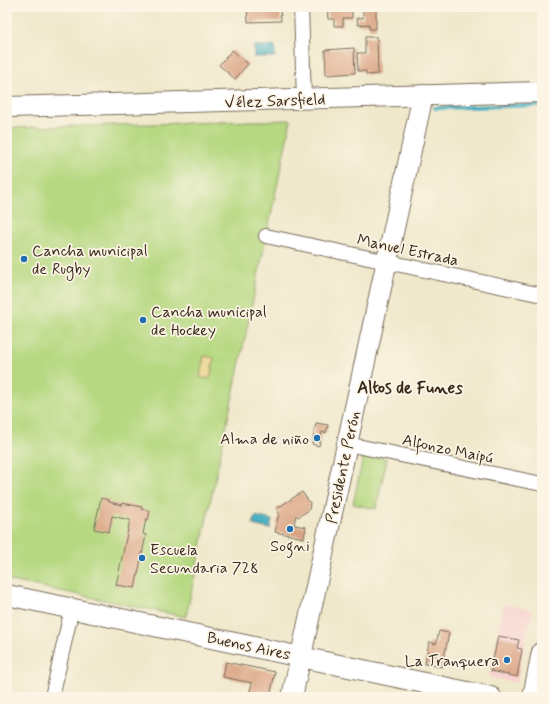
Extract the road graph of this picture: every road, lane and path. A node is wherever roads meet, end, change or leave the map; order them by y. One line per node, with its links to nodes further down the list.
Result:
1 (301, 7): 4 (street)
2 (542, 92): 3 (main road, Vélez Sarsfield)
3 (423, 95): 4 (main road, Vélez Sarsfield); 7 (main road, Presidente Perón)
4 (304, 99): 5 (main road, Vélez Sarsfield)
5 (7, 107)
6 (266, 236): 7 (street, Manuel Estrada)
7 (387, 262): 8 (street, Manuel Estrada); 9 (main road, Presidente Perón)
8 (542, 295)
9 (347, 444): 10 (street, Alfonzo Maipú); 14 (main road, Presidente Perón)
10 (542, 484)
11 (7, 594): 12 (main road, Buenos Aires)
12 (72, 608): 14 (main road, Buenos Aires); 15 (street)
13 (542, 652): 18 (main road)
14 (301, 656): 16 (main road, Presidente Perón); 17 (main road, Buenos Aires)
15 (52, 697)
16 (292, 697)
17 (491, 697)
18 (533, 697)

